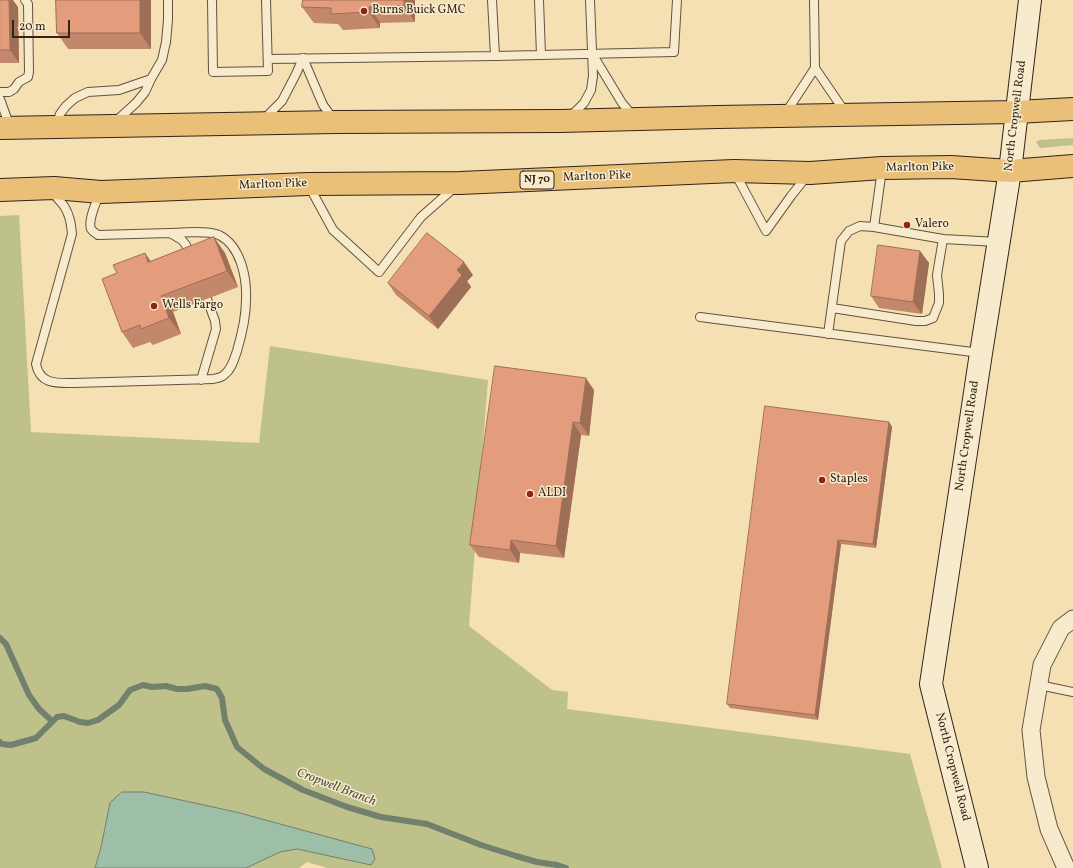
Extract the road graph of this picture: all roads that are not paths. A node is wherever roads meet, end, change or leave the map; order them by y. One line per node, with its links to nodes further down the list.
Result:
1 (25, 0): 18 (lane)
2 (168, 0): 17 (lane)
3 (212, 0): 15 (lane)
4 (266, 0): 15 (lane)
5 (492, 0): 13 (lane)
6 (539, 0): 12 (lane)
7 (590, 0): 11 (lane)
8 (677, 0): 11 (lane)
9 (814, 0): 16 (lane)
10 (1030, 0): 21 (street, North Cropwell Road)
11 (592, 54): 12 (lane); 24 (lane); 25 (lane)
12 (541, 55): 13 (lane)
13 (495, 56): 14 (lane)
14 (302, 58): 15 (lane); 26 (lane); 27 (lane)
15 (268, 59)
16 (814, 68): 22 (lane); 23 (lane)
17 (151, 79): 28 (lane); 29 (lane)
18 (0, 92)
19 (0, 99): 30 (lane)
20 (1073, 109): 21 (highway)
21 (1016, 112): 22 (highway); 34 (street, North Cropwell Road)
22 (846, 115): 23 (highway)
23 (784, 116): 24 (highway)
24 (636, 119): 25 (highway)
25 (560, 121): 26 (highway)
26 (336, 122): 27 (highway)
27 (260, 123): 28 (highway)
28 (111, 125): 29 (highway)
29 (56, 126): 30 (highway)
30 (5, 128)
31 (1073, 166): 34 (highway, Marlton Pike / NJ 70)
32 (882, 168): 34 (highway, Marlton Pike / NJ 70); 35 (highway, Marlton Pike / NJ 70); 41 (lane)
33 (734, 171): 35 (highway, Marlton Pike / NJ 70); 35 (lane); 36 (highway, Marlton Pike / NJ 70)
34 (1010, 171): 44 (street, North Cropwell Road)
35 (810, 173)
36 (460, 183): 37 (highway, Marlton Pike / NJ 70); 37 (lane)
37 (308, 184): 40 (highway, Marlton Pike / NJ 70)
38 (54, 188): 39 (highway, Marlton Pike / NJ 70); 40 (highway, Marlton Pike / NJ 70); 51 (lane)
39 (0, 190)
40 (101, 192): 42 (lane)
41 (874, 226): 43 (lane); 47 (lane)
42 (170, 233): 45 (lane); 51 (lane)
43 (943, 239): 44 (lane); 47 (lane)
44 (998, 242): 50 (street, North Cropwell Road)
45 (193, 265)
46 (207, 299): 51 (lane)
47 (832, 308): 49 (lane)
48 (700, 317): 49 (lane)
49 (828, 334): 50 (lane)
50 (981, 353): 55 (street, North Cropwell Road)
51 (201, 380)
52 (1073, 620): 53 (street)
53 (1039, 685): 54 (lane); 56 (street)
54 (1073, 692)
55 (977, 868)
56 (1066, 868)

